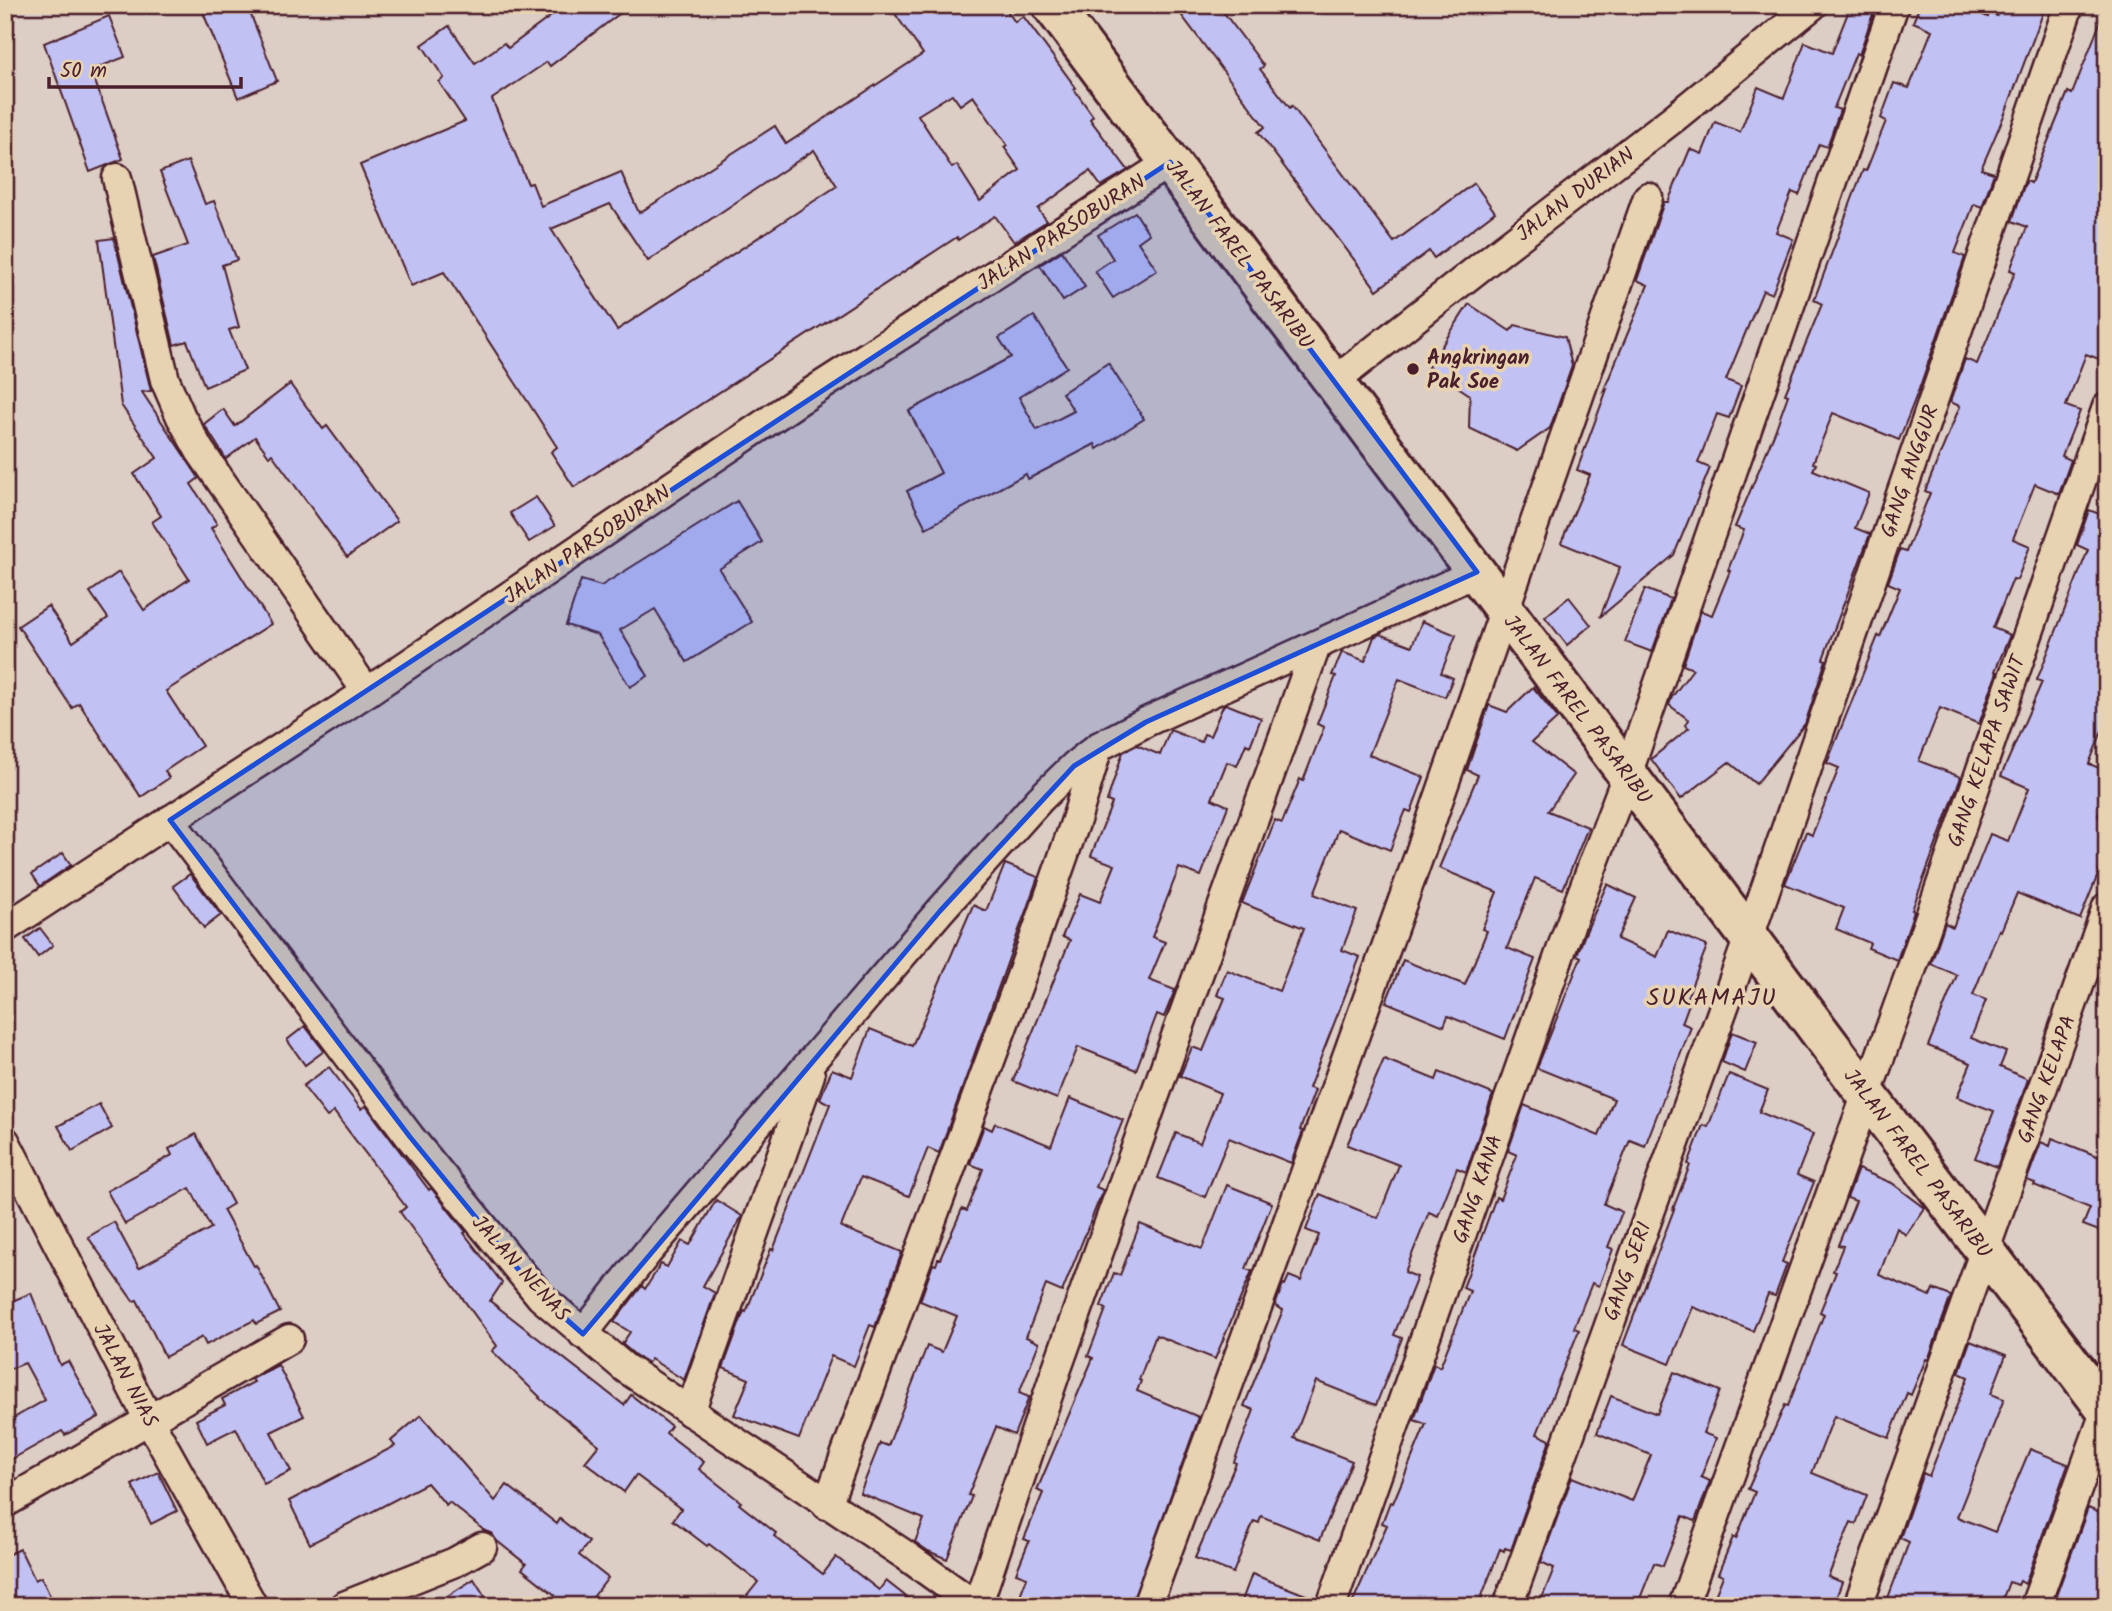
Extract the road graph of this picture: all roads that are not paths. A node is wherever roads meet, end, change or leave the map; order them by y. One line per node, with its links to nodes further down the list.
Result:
1 (1052, 5): 5 (street, JALAN FAREL PASARIBU)
2 (1813, 5): 8 (street, JALAN DURIAN)
3 (1894, 5): 15 (street, GANG KANA)
4 (2069, 5): 19 (street, GANG ANGGUR)
5 (1170, 162): 8 (street, JALAN FAREL PASARIBU); 13 (street, JALAN PARSOBURAN)
6 (117, 178): 13 (street)
7 (1648, 197): 11 (street)
8 (1335, 381): 10 (street, JALAN FAREL PASARIBU)
9 (2107, 407): 21 (street, GANG KELAPA SAWIT)
10 (1477, 572): 11 (street, JALAN FAREL PASARIBU); 12 (street)
11 (1505, 610): 15 (street, JALAN FAREL PASARIBU); 35 (street)
12 (1316, 646): 14 (street); 34 (street)
13 (367, 692): 16 (street, JALAN PARSOBURAN)
14 (1098, 747): 20 (street); 30 (street)
15 (1627, 775): 19 (street, JALAN FAREL PASARIBU); 36 (street, GANG KANA)
16 (170, 820): 18 (street, JALAN PARSOBURAN); 24 (street, JALAN NENAS)
17 (2107, 907): 23 (street, GANG KELAPA)
18 (5, 928)
19 (1749, 937): 21 (street, JALAN FAREL PASARIBU); 37 (street, GANG SERI)
20 (815, 1059): 24 (street); 27 (street)
21 (1867, 1095): 23 (street, JALAN FAREL PASARIBU); 38 (street, GANG KELAPA SAWIT)
22 (5, 1141): 28 (street, JALAN NIAS)
23 (1984, 1250): 26 (street, JALAN FAREL PASARIBU); 39 (street, GANG KELAPA)
24 (583, 1334): 27 (street, JALAN NENAS)
25 (289, 1339): 28 (street)
26 (2107, 1409): 40 (street)
27 (690, 1412): 30 (street, JALAN NENAS)
28 (148, 1418): 29 (street); 32 (street, JALAN NIAS)
29 (5, 1503)
30 (827, 1505): 34 (street, JALAN NENAS)
31 (482, 1547): 33 (street)
32 (253, 1606)
33 (344, 1606)
34 (977, 1606)
35 (1147, 1606)
36 (1331, 1606)
37 (1508, 1606)
38 (1684, 1606)
39 (1858, 1606)
40 (2035, 1606)

